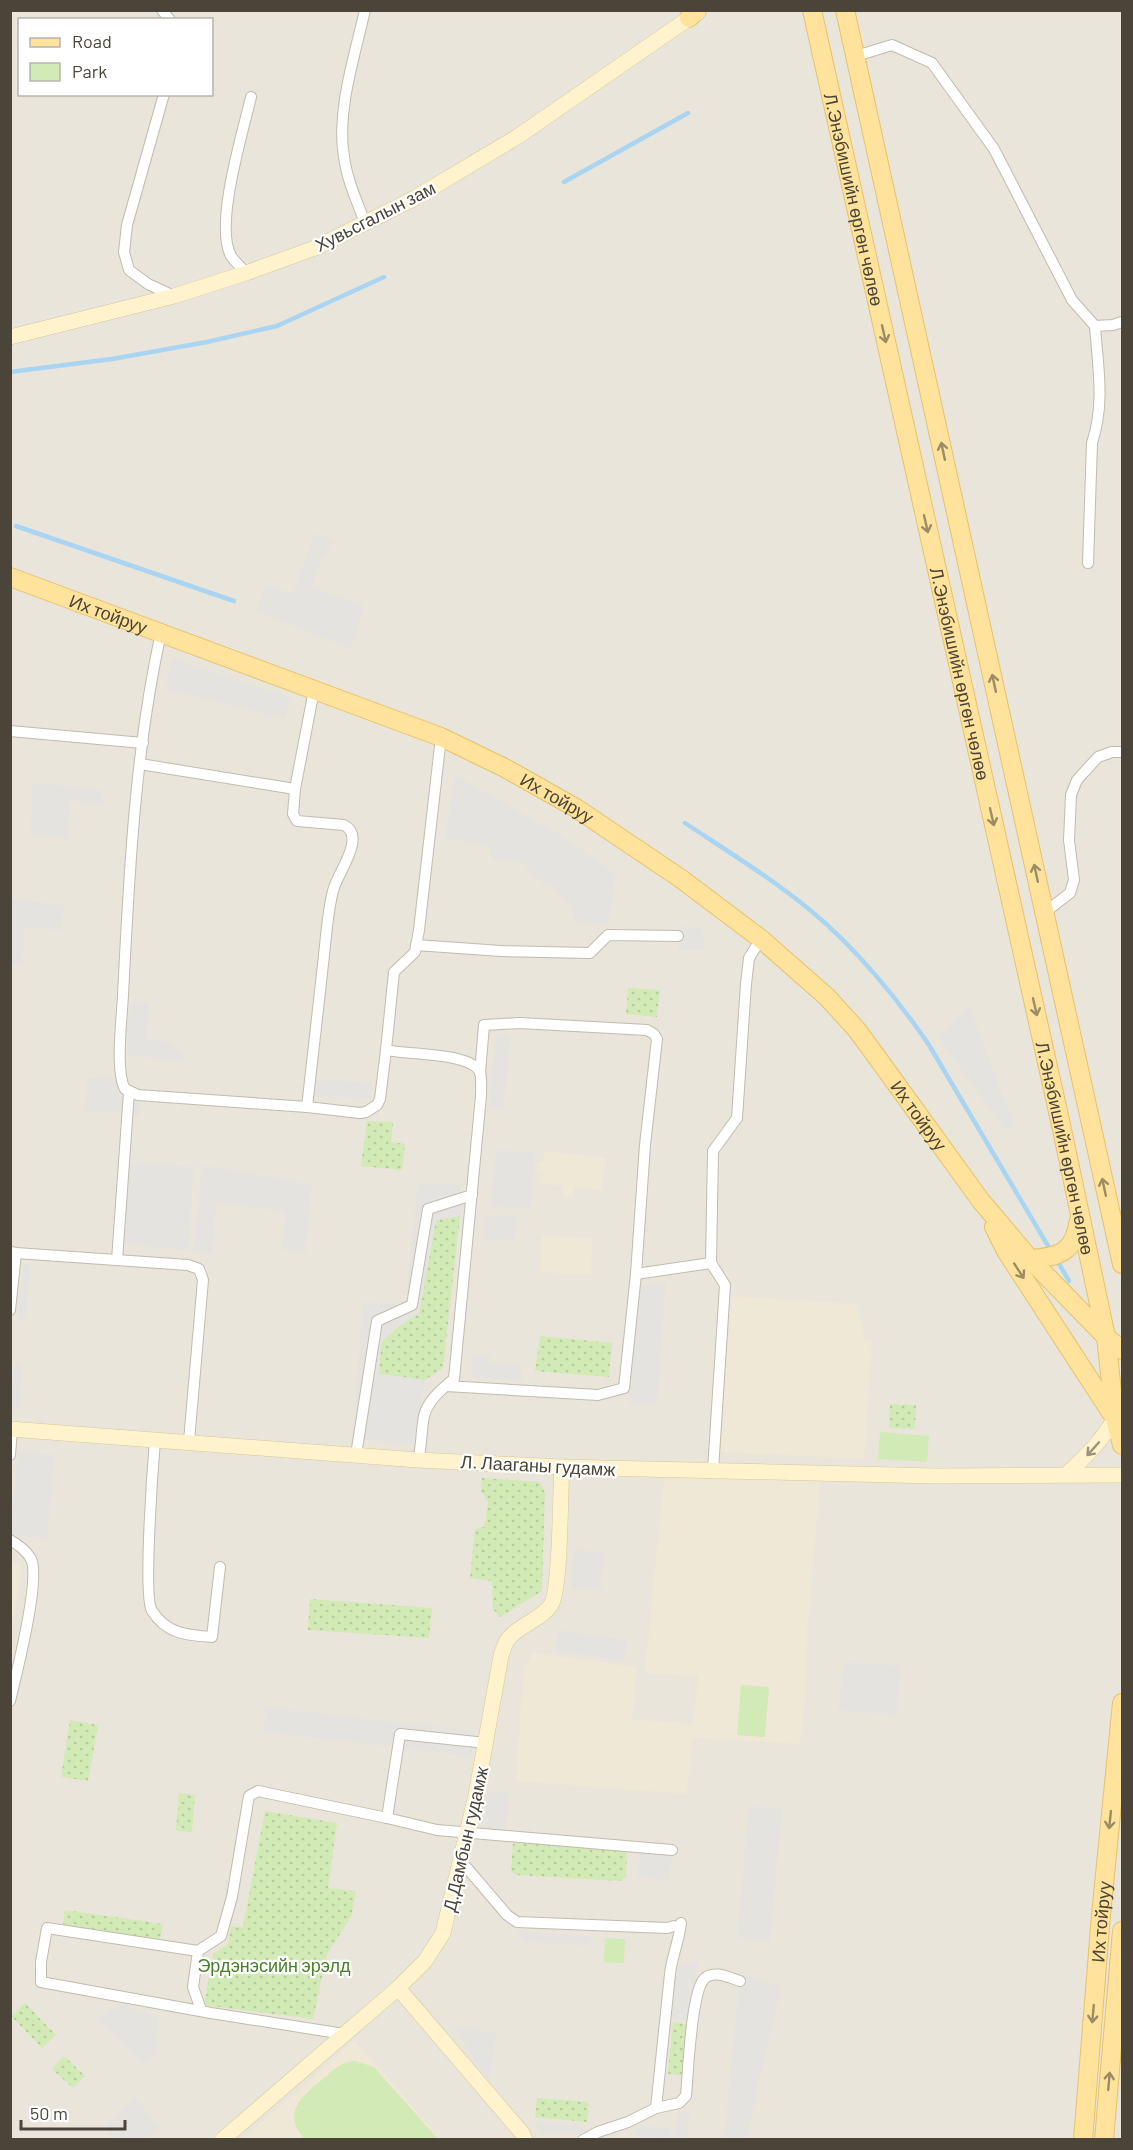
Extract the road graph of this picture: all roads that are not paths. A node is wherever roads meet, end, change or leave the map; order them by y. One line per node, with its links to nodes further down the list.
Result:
1 (365, 10): 11 (street)
2 (796, 10): 7 (main road)
3 (812, 10): 7 (main road, Л.Энэбишийн өргөн чөлөө)
4 (845, 10): 8 (main road, Л.Энэбишийн өргөн чөлөө)
5 (859, 10): 8 (main road)
6 (696, 13): 11 (main road, Хувьсгалын зам)
7 (819, 46): 38 (main road, Л.Энэбишийн өргөн чөлөө, one-way to 38)
8 (854, 53): 15 (street); 27 (main road, Л.Энэбишийн өргөн чөлөө, one-way to 8)
9 (163, 96): 13 (street)
10 (251, 97): 12 (street)
11 (365, 223): 12 (main road, Хувьсгалын зам)
12 (246, 273): 13 (main road, Хувьсгалын зам)
13 (174, 296): 16 (main road, Хувьсгалын зам)
14 (1122, 322): 15 (street)
15 (1095, 326): 17 (street)
16 (10, 337)
17 (1088, 563)
18 (10, 577): 19 (main road, Их тойруу)
19 (161, 633): 20 (main road, Их тойруу); 23 (street)
20 (314, 690): 22 (main road, Их тойруу); 26 (street)
21 (10, 731): 23 (street)
22 (441, 737): 29 (main road, Их тойруу); 30 (street)
23 (143, 743): 25 (street)
24 (1122, 752): 27 (street)
25 (140, 764): 26 (street); 33 (street)
26 (295, 789): 34 (street)
27 (1044, 914): 37 (main road, Л.Энэбишийн өргөн чөлөө, one-way to 27)
28 (678, 936): 30 (street)
29 (761, 939): 36 (main road, Их тойруу); 42 (street)
30 (416, 945): 31 (street)
31 (386, 1050): 32 (street); 34 (street)
32 (480, 1073): 35 (street); 44 (street)
33 (129, 1092): 34 (street); 41 (street)
34 (307, 1107)
35 (472, 1195): 48 (street); 56 (street)
36 (981, 1201): 40 (main road, Их тойруу); 50 (main road, Их тойруу, one-way to 50)
37 (1117, 1216): 43 (main road, Л.Энэбишийн өргөн чөлөө)
38 (1079, 1218): 40 (main road); 46 (main road, Л.Энэбишийн өргөн чөлөө)
39 (13, 1252): 41 (street); 45 (street)
40 (1030, 1259): 46 (main road, Их тойруу)
41 (117, 1260): 53 (street)
42 (711, 1263): 44 (street); 59 (street)
43 (1122, 1264)
44 (636, 1274): 48 (street)
45 (10, 1310)
46 (1106, 1337): 47 (main road); 50 (main road, Их тойруу)
47 (1122, 1350)
48 (446, 1386): 57 (street)
49 (1122, 1391): 50 (main road)
50 (1115, 1418): 54 (main road, Их тойруу); 60 (main road, one-way to 60)
51 (11, 1429): 52 (main road, Л. Лааганы гудамж); 55 (street)
52 (155, 1440): 53 (main road, Л. Лааганы гудамж); 63 (street)
53 (189, 1441): 56 (main road, Л. Лааганы гудамж)
54 (1122, 1445)
55 (10, 1455)
56 (356, 1455): 57 (main road, Л. Лааганы гудамж)
57 (418, 1460): 58 (main road, Л. Лааганы гудамж)
58 (562, 1467): 59 (main road, Л. Лааганы гудамж); 66 (main road, Д.Дамбын гудамж)
59 (713, 1470): 60 (main road, Л. Лааганы гудамж)
60 (1066, 1475): 61 (main road, Л. Лааганы гудамж)
61 (1122, 1476)
62 (10, 1540): 64 (street)
63 (220, 1567)
64 (10, 1701)
65 (1122, 1703): 81 (main road, Их тойруу, one-way to 81)
66 (486, 1743): 67 (street); 68 (main road, Д.Дамбын гудамж)
67 (387, 1818): 68 (street); 72 (street)
68 (468, 1832): 69 (street); 70 (main road, Д.Дамбын гудамж)
69 (672, 1850)
70 (460, 1864): 74 (main road, Д.Дамбын гудамж); 77 (street)
71 (1122, 1931): 82 (main road, Их тойруу, one-way to 71)
72 (198, 1952): 75 (street); 75 (street)
73 (740, 1981): 77 (street)
74 (398, 1988): 76 (main road, Д.Дамбын гудамж); 79 (main road)
75 (201, 2010): 76 (street)
76 (344, 2034): 78 (main road, Д.Дамбын гудамж)
77 (656, 2108): 80 (street)
78 (222, 2139)
79 (525, 2139)
80 (583, 2139)
81 (1083, 2139)
82 (1104, 2139)

